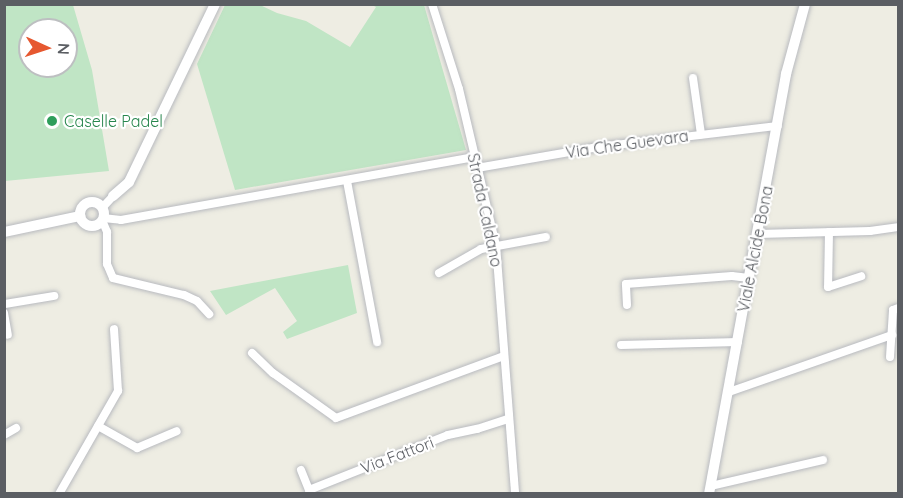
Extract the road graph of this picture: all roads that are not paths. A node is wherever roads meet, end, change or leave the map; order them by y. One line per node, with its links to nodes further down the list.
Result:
1 (215, 4): 10 (street)
2 (432, 4): 7 (street, Strada Caldano)
3 (805, 4): 5 (street, Viale Alcide Bona)
4 (693, 78): 6 (street)
5 (778, 126): 6 (street, Via Che Guevara); 16 (street, Viale Alcide Bona)
6 (701, 134): 8 (street, Via Che Guevara)
7 (474, 157): 8 (street, Strada Caldano); 9 (street)
8 (477, 168): 18 (street, Strada Caldano)
9 (347, 181): 11 (street); 31 (street)
10 (113, 196): 11 (street)
11 (102, 215): 12 (street); 12 (street); 27 (street)
12 (80, 216): 14 (street)
13 (898, 229): 15 (street)
14 (4, 232)
15 (829, 232): 16 (street); 20 (street)
16 (758, 234): 21 (street, Viale Alcide Bona)
17 (546, 237): 18 (street)
18 (496, 245): 19 (street); 35 (street, Strada Caldano)
19 (440, 273)
20 (861, 276)
21 (749, 278): 24 (street); 32 (street, Viale Alcide Bona)
22 (54, 296): 23 (street)
23 (5, 304)
24 (627, 305)
25 (898, 308): 30 (street)
26 (4, 313): 29 (street)
27 (209, 314)
28 (114, 329): 39 (street)
29 (8, 335)
30 (892, 335): 36 (street); 37 (street)
31 (377, 342)
32 (738, 342): 33 (street); 37 (street, Viale Alcide Bona)
33 (621, 345)
34 (252, 353): 35 (street)
35 (504, 356): 38 (street, Strada Caldano)
36 (890, 357)
37 (729, 392): 45 (street, Viale Alcide Bona)
38 (507, 418): 44 (street, Via Fattori); 47 (street, Strada Caldano)
39 (98, 426): 41 (street); 46 (street)
40 (16, 428): 42 (street)
41 (177, 431)
42 (4, 435)
43 (823, 460): 45 (street)
44 (301, 470)
45 (710, 490)
46 (59, 494)
47 (514, 494)

